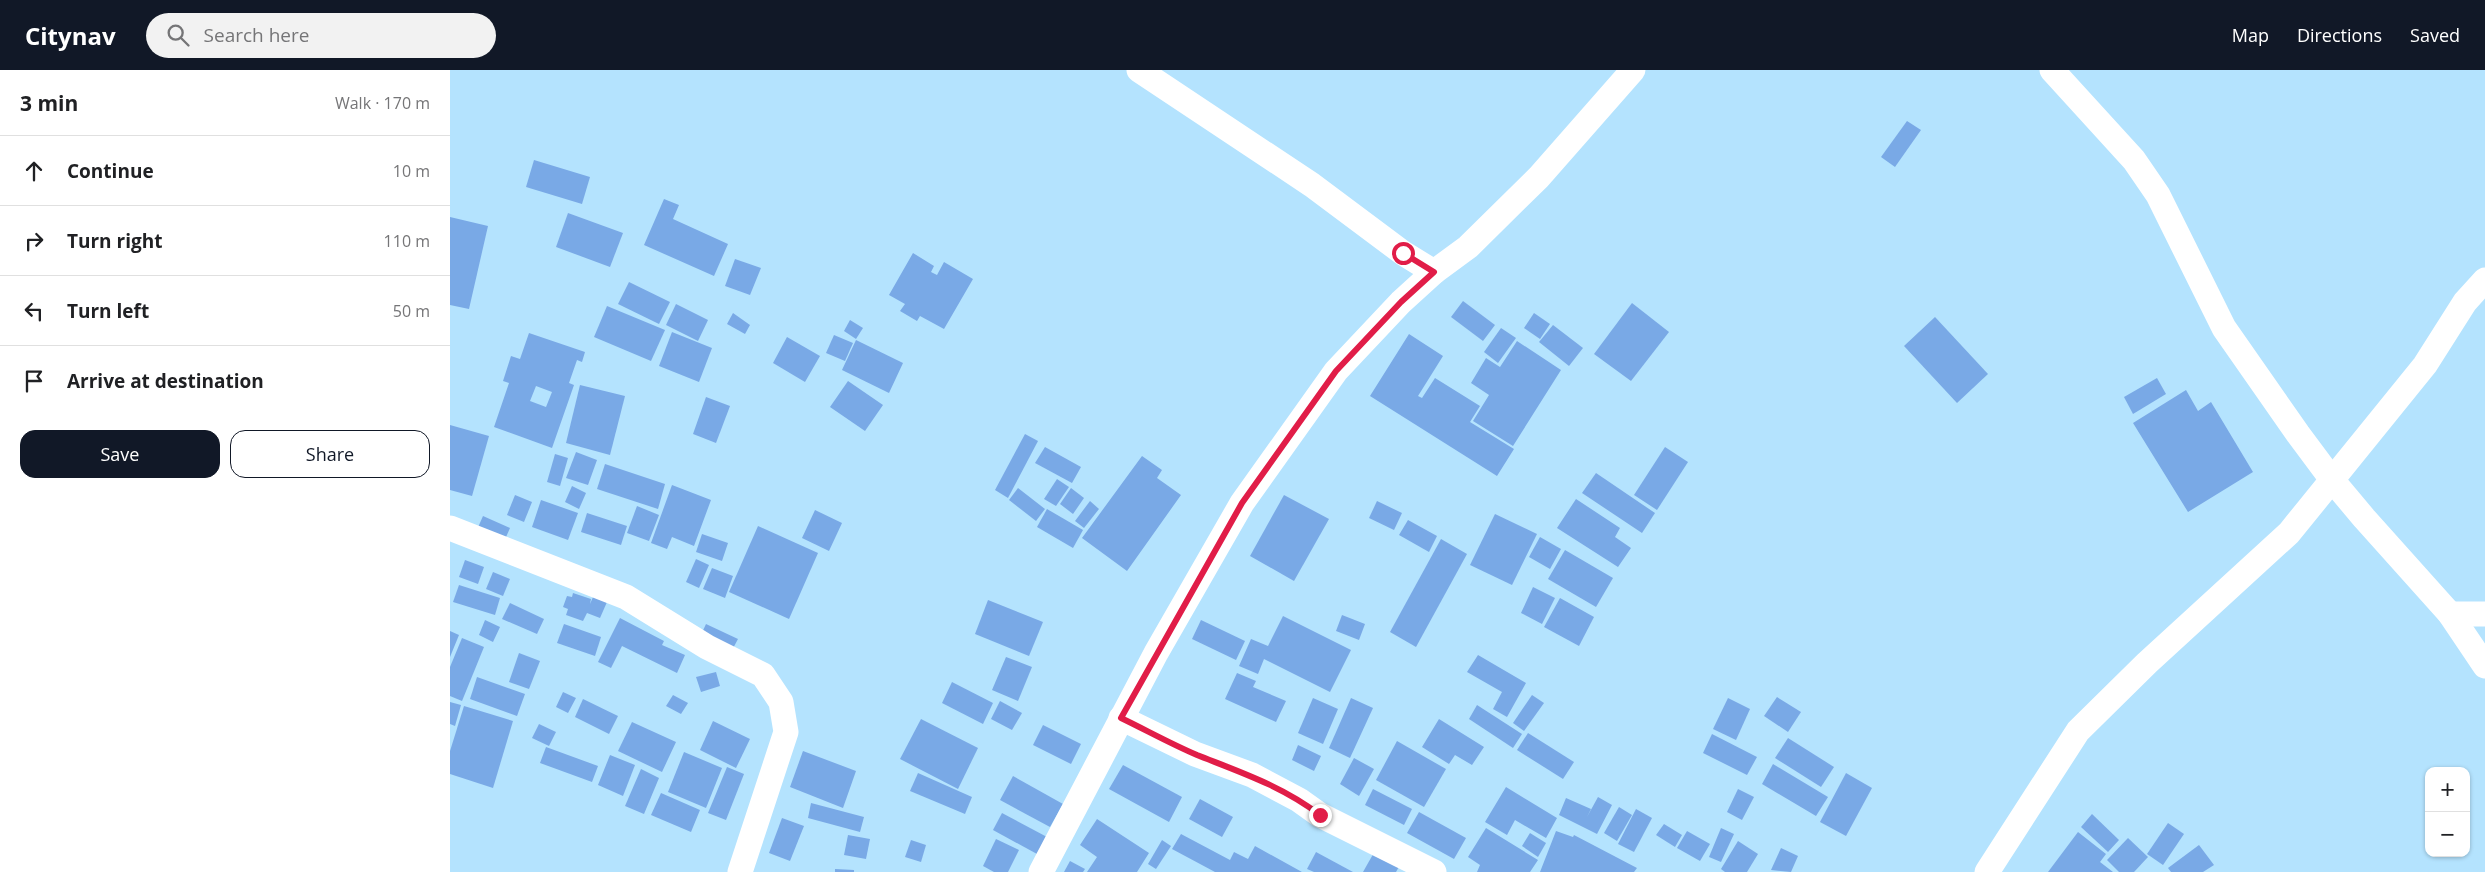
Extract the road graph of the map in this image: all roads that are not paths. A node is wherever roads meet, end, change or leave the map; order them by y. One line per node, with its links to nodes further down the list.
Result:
1 (1139, 70): 4 (street)
2 (1633, 70): 4 (street)
3 (2052, 70): 6 (street)
4 (1434, 272): 11 (street)
5 (2485, 280): 6 (street)
6 (2333, 481): 8 (street); 15 (street)
7 (450, 528): 12 (street)
8 (2450, 614): 9 (street); 10 (street)
9 (2485, 614)
10 (2485, 666)
11 (1121, 718): 13 (street); 14 (street)
12 (740, 872)
13 (1041, 872)
14 (1434, 872)
15 (1987, 872)

